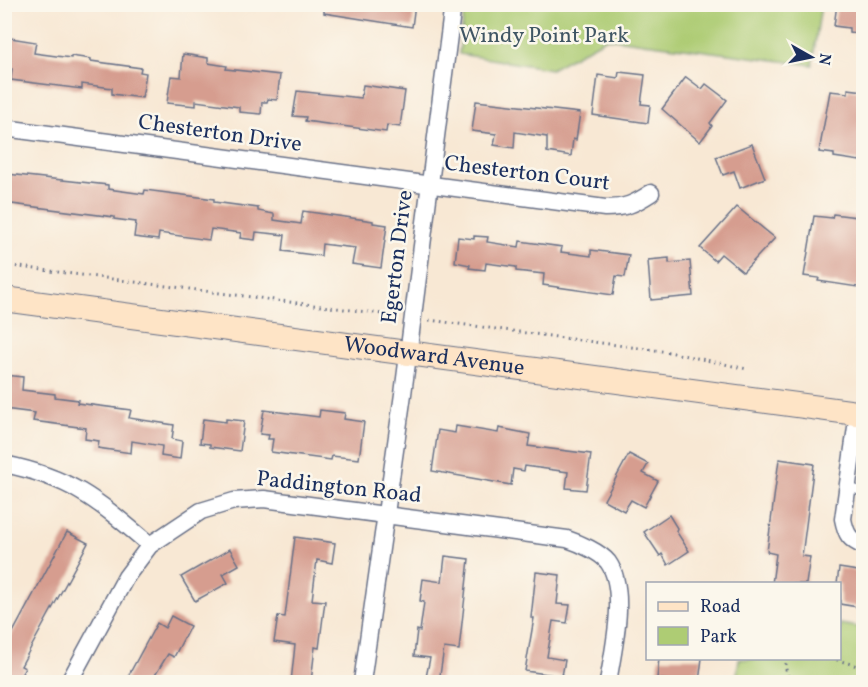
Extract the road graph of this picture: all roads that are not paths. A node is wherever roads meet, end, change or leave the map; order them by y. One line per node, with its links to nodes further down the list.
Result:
1 (453, 4): 3 (street, Egerton Drive)
2 (4, 128): 3 (street, Chesterton Drive)
3 (430, 184): 4 (street, Chesterton Court); 6 (street, Egerton Drive)
4 (651, 192)
5 (4, 299): 6 (main road, Woodward Avenue)
6 (408, 353): 7 (main road, Woodward Avenue); 10 (street, Egerton Drive)
7 (861, 414): 9 (street)
8 (4, 464): 11 (street)
9 (856, 490): 12 (street)
10 (385, 515): 11 (street, Paddington Road); 14 (street, Egerton Drive); 15 (street, Paddington Road)
11 (150, 544): 13 (street)
12 (864, 546)
13 (69, 682)
14 (363, 682)
15 (608, 682)

